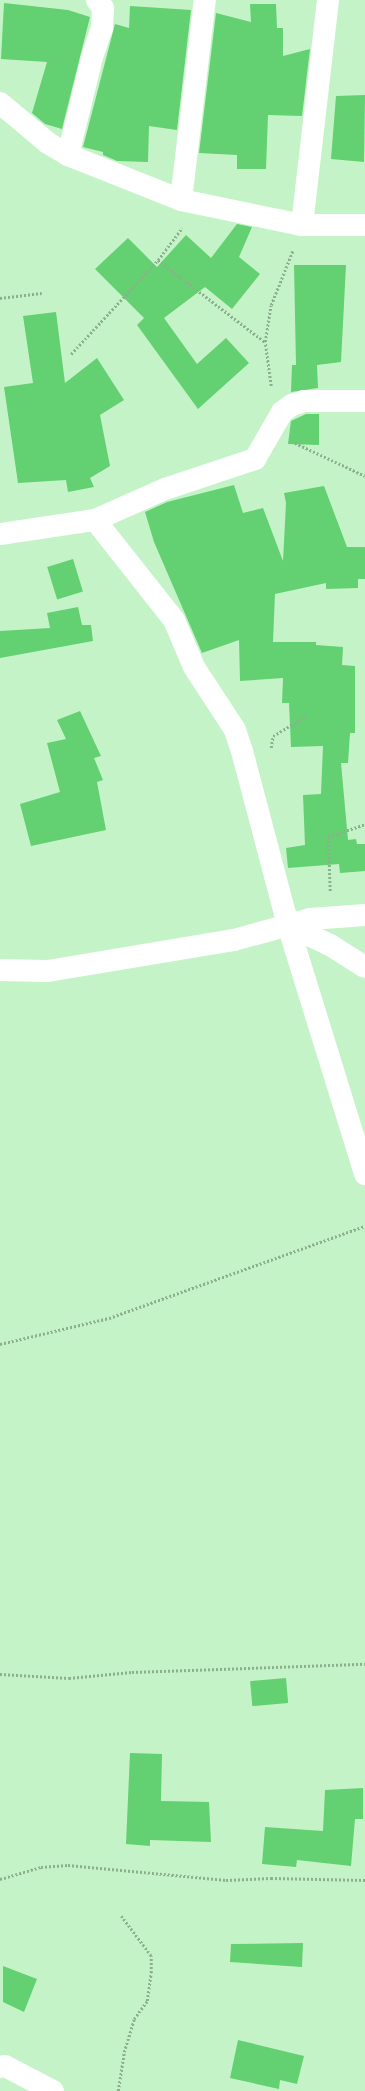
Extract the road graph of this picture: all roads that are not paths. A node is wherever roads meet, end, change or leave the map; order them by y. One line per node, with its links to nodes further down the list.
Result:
1 (97, 0): 5 (street)
2 (205, 0): 6 (street)
3 (328, 0): 7 (street)
4 (0, 103): 5 (street)
5 (68, 155): 6 (street)
6 (191, 202): 7 (street)
7 (302, 225): 8 (street)
8 (365, 225)
9 (365, 401): 10 (street)
10 (95, 520): 11 (street); 13 (street)
11 (0, 534)
12 (365, 915): 13 (street)
13 (288, 925): 14 (street); 15 (street); 16 (street)
14 (365, 967)
15 (0, 970)
16 (365, 1174)
17 (0, 2067): 18 (street)
18 (53, 2091)

